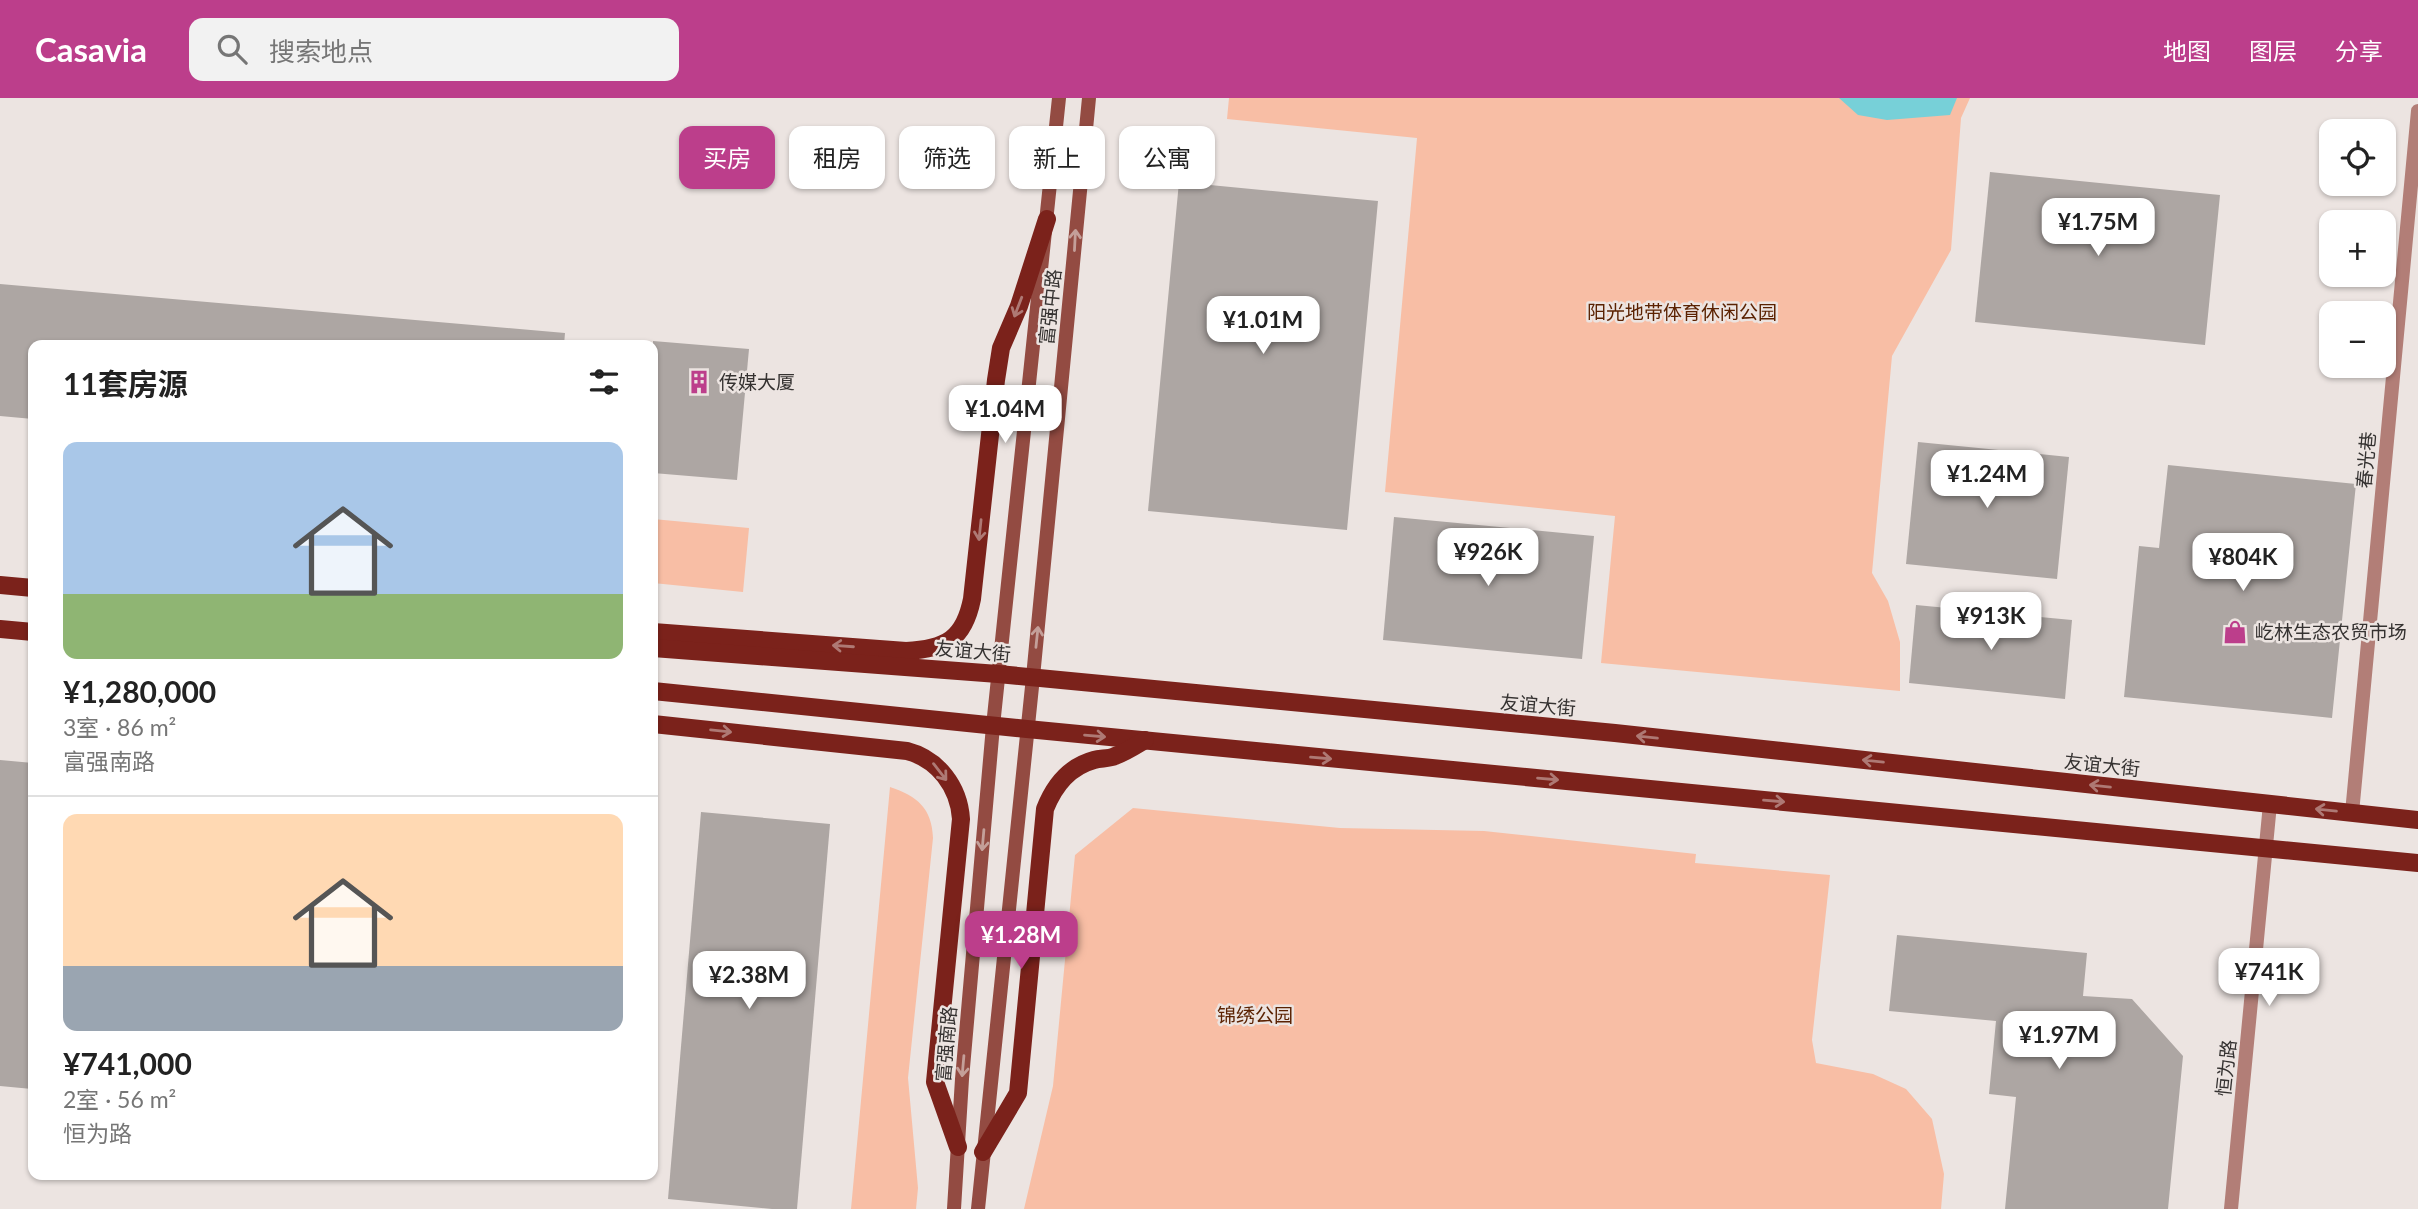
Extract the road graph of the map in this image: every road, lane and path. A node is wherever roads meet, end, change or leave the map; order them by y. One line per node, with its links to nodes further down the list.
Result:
1 (1059, 98): 4 (main road, 富强中路)
2 (1089, 98): 12 (main road, 富强中路, one-way to 2)
3 (2418, 111): 19 (street, 春光巷)
4 (1047, 219): 9 (main road, one-way to 9); 11 (main road, 富强中路)
5 (0, 585): 6 (main road)
6 (28, 588)
7 (0, 629): 8 (main road)
8 (28, 632)
9 (658, 632)
10 (658, 648): 11 (main road, 友谊大街)
11 (998, 674): 12 (main road, 友谊大街); 15 (main road, 富强南路)
12 (1033, 677): 16 (main road, 富强中路); 18 (main road, 友谊大街, one-way to 12)
13 (658, 692): 15 (main road)
14 (658, 725): 23 (main road, one-way to 23)
15 (993, 726): 16 (main road); 23 (main road, 富强南路, one-way to 23)
16 (1027, 729): 17 (main road, one-way to 17); 24 (main road)
17 (1145, 740): 21 (main road, one-way to 21); 24 (main road)
18 (2270, 804): 19 (main road, 友谊大街, one-way to 18); 21 (street, 恒为路)
19 (2352, 813): 20 (main road, 友谊大街)
20 (2418, 820)
21 (2267, 849): 22 (main road); 27 (street, 恒为路)
22 (2418, 863)
23 (958, 1147): 25 (main road, 富强南路)
24 (983, 1152): 26 (main road)
25 (954, 1209)
26 (978, 1209)
27 (2231, 1209)

